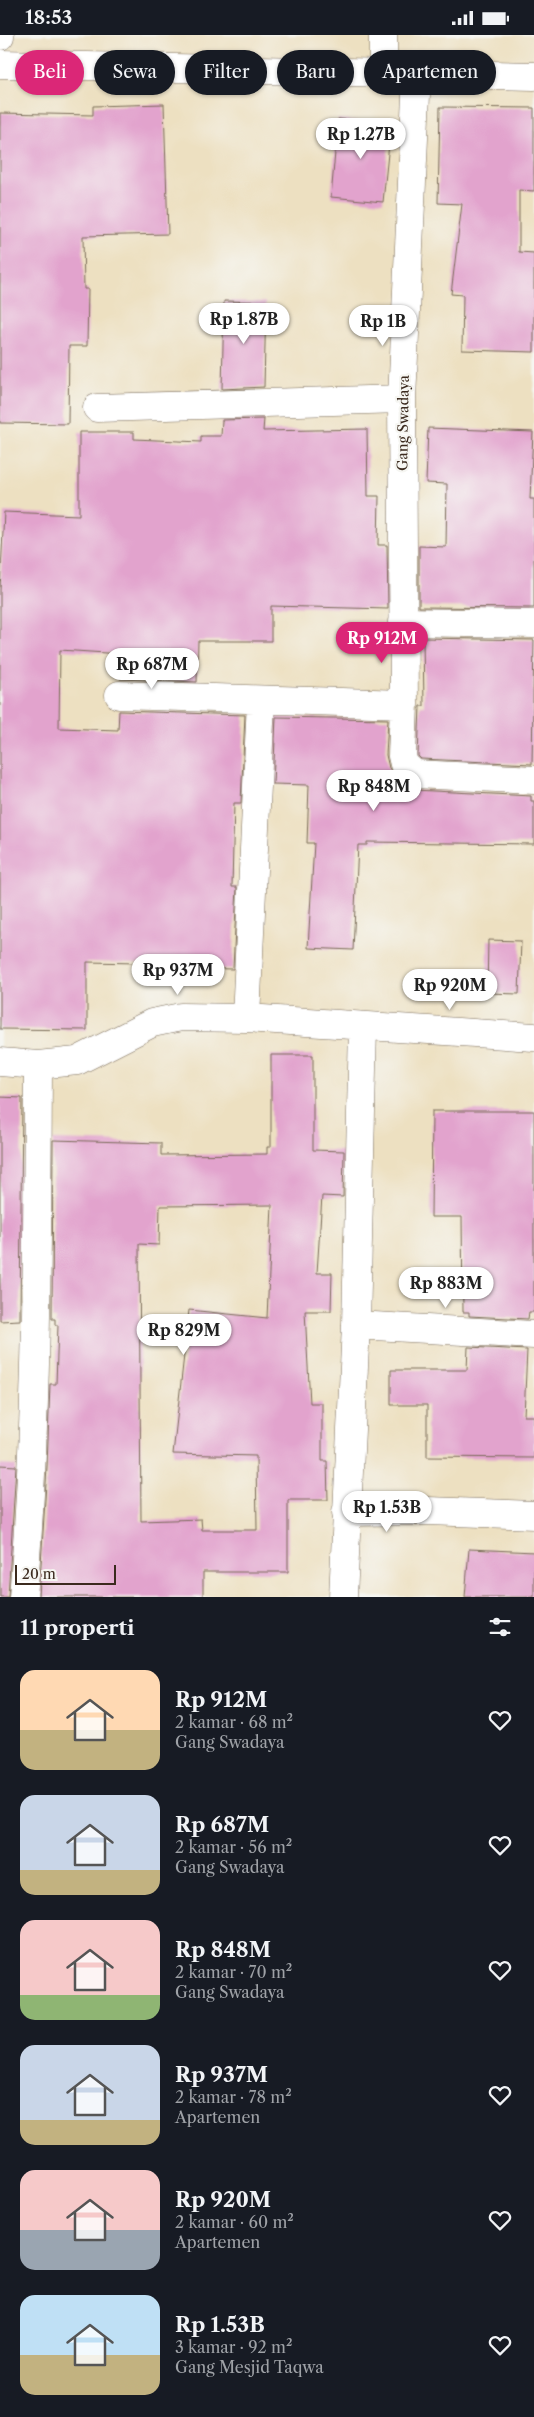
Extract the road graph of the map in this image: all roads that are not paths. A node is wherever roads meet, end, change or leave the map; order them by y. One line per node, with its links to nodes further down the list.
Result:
1 (383, 35): 2 (street)
2 (383, 50)
3 (0, 64): 4 (street)
4 (364, 72)
5 (496, 75): 6 (street)
6 (534, 76)
7 (416, 95): 8 (street, Gang Swadaya)
8 (402, 399): 9 (street); 10 (street, Gang Swadaya)
9 (97, 408)
10 (402, 622): 11 (street); 14 (street, Gang Swadaya)
11 (534, 624)
12 (119, 695): 13 (street)
13 (261, 701): 14 (street); 16 (street)
14 (404, 704): 15 (street, Gang Swadaya)
15 (534, 780)
16 (246, 1018): 17 (street); 20 (street)
17 (363, 1027): 18 (street); 21 (street)
18 (534, 1037)
19 (0, 1062): 20 (street)
20 (38, 1065): 25 (street)
21 (356, 1325): 22 (street); 23 (street)
22 (534, 1335)
23 (346, 1513): 24 (street); 26 (street)
24 (534, 1515)
25 (22, 1597)
26 (343, 1597)

